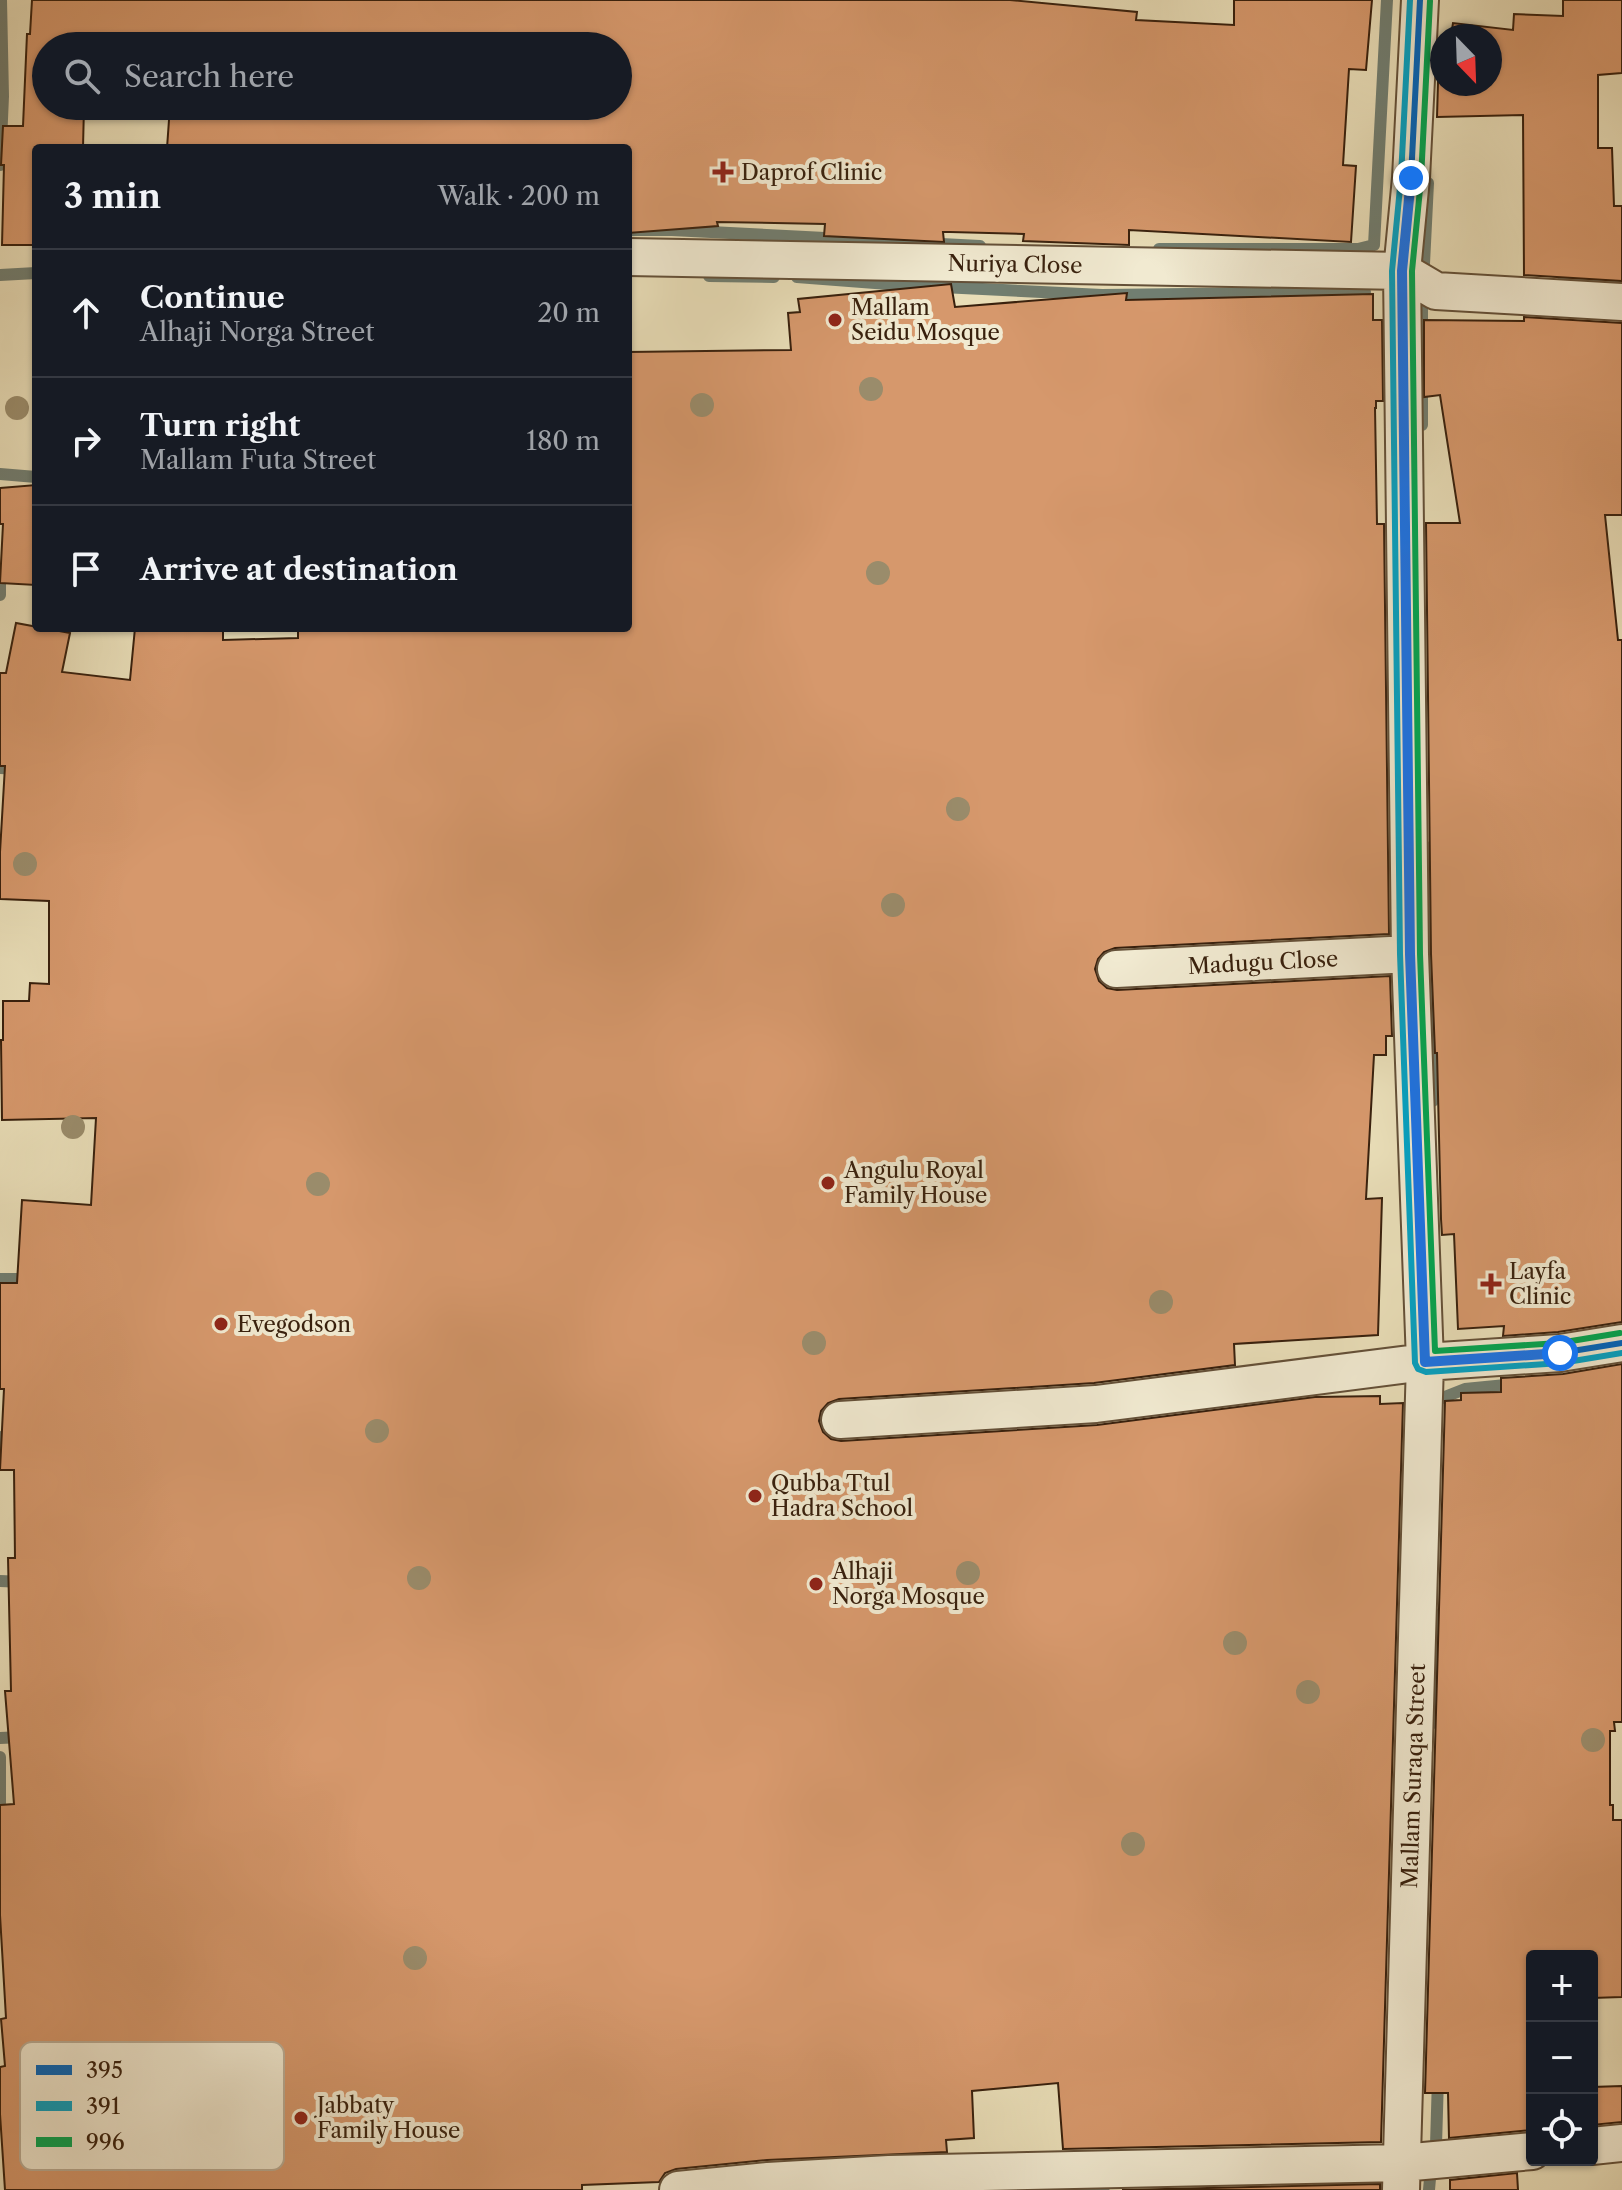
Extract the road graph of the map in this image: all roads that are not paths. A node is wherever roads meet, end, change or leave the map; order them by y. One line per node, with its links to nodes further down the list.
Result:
1 (1420, 0): 3 (street, Mallam Suraqa Street)
2 (632, 257): 3 (street, Nuriya Close)
3 (1402, 271): 4 (street); 5 (street, Mallam Suraqa Street)
4 (1622, 302)
5 (1410, 954): 6 (street, Madugu Close); 8 (street, Mallam Suraqa Street)
6 (1116, 969)
7 (1622, 1343): 8 (street)
8 (1425, 1362): 9 (street); 13 (street, Mallam Suraqa Street)
9 (840, 1420)
10 (1622, 2143): 11 (street)
11 (1598, 2145)
12 (1526, 2152): 13 (street)
13 (1402, 2176): 14 (street)
14 (678, 2190)

